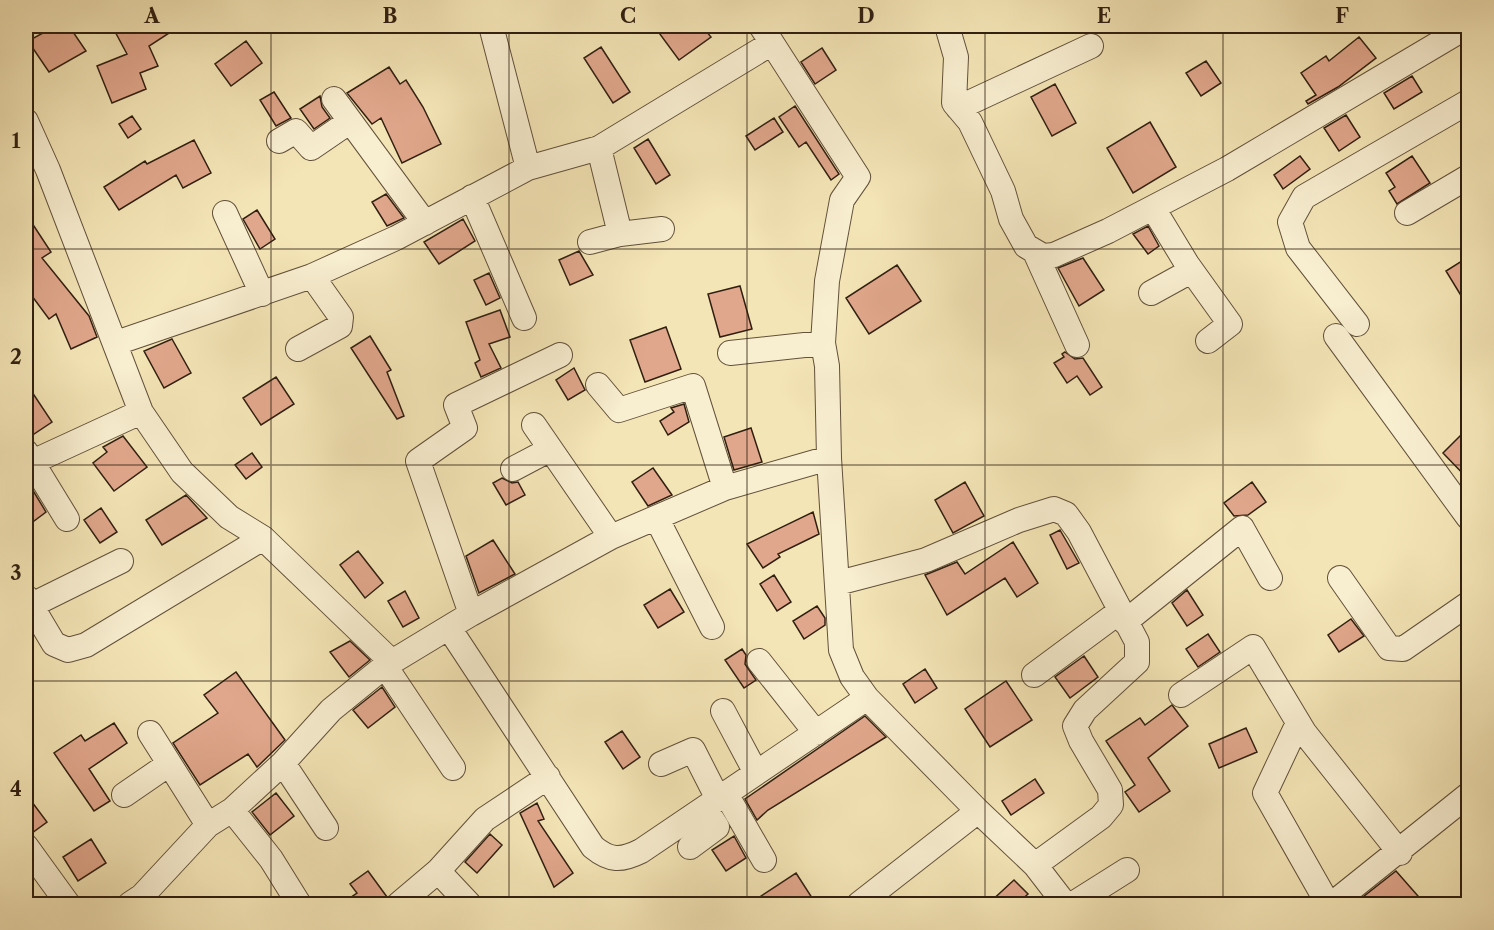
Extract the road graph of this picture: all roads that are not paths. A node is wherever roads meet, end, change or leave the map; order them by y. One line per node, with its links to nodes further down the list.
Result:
1 (491, 26): 13 (street)
2 (947, 26): 8 (street)
3 (1468, 26): 16 (street)
4 (766, 34): 12 (street); 32 (street)
5 (1091, 46): 8 (street)
6 (334, 99): 10 (street)
7 (1468, 102): 29 (street)
8 (958, 108): 23 (street)
9 (26, 121): 33 (street)
10 (349, 122): 11 (street); 19 (street)
11 (279, 141)
12 (599, 148): 13 (street); 21 (street)
13 (528, 168): 15 (street)
14 (1468, 177): 18 (street)
15 (472, 197): 19 (street); 28 (street)
16 (1154, 208): 23 (street); 24 (street)
17 (225, 213): 27 (street)
18 (1407, 213)
19 (425, 223): 25 (street)
20 (662, 229): 21 (street)
21 (620, 234): 22 (street)
22 (590, 242)
23 (1035, 252): 34 (street)
24 (1191, 271): 26 (street); 31 (street)
25 (312, 276): 27 (street); 35 (street)
26 (1151, 292)
27 (262, 294): 33 (street)
28 (524, 318)
29 (1357, 324)
30 (1336, 336): 46 (street)
31 (1209, 341)
32 (823, 343): 36 (street); 42 (street)
33 (116, 344): 39 (street)
34 (1077, 345)
35 (298, 349)
36 (730, 353)
37 (560, 355): 57 (street)
38 (598, 385): 45 (street)
39 (141, 412): 43 (street); 50 (street)
40 (534, 425): 41 (street)
41 (549, 450): 44 (street); 49 (street)
42 (828, 458): 45 (street); 54 (street)
43 (27, 459): 47 (street)
44 (513, 469)
45 (725, 488): 48 (street)
46 (1468, 516)
47 (67, 519)
48 (657, 519): 49 (street); 59 (street)
49 (611, 537): 57 (street)
50 (262, 538): 55 (street); 62 (street)
51 (121, 561): 55 (street)
52 (1270, 578): 58 (street)
53 (1340, 578): 56 (street)
54 (838, 583): 58 (street); 65 (street)
55 (28, 601)
56 (1468, 604)
57 (471, 614): 60 (street)
58 (1122, 617): 63 (street); 87 (street)
59 (712, 627)
60 (448, 628): 62 (street); 75 (street)
61 (759, 661): 69 (street)
62 (388, 664): 70 (street); 73 (street)
63 (1034, 675)
64 (1180, 695): 67 (street)
65 (867, 698): 69 (street); 80 (street)
66 (723, 711): 74 (street)
67 (1298, 723): 85 (street); 97 (street)
68 (150, 733): 71 (street)
69 (816, 733): 74 (street)
70 (283, 763): 79 (street); 82 (street)
71 (169, 764): 76 (street); 81 (street)
72 (661, 764): 78 (street)
73 (453, 768)
74 (756, 773): 78 (street)
75 (548, 777): 78 (street); 89 (street)
76 (124, 795)
77 (1468, 795): 85 (street)
78 (716, 800): 84 (street); 86 (street)
79 (232, 810): 81 (street); 92 (street)
80 (978, 811): 87 (street); 95 (street)
81 (208, 825): 90 (street)
82 (326, 828)
83 (26, 846): 91 (street)
84 (690, 847)
85 (1400, 853): 97 (street)
86 (764, 860)
87 (1035, 865): 96 (street)
88 (1127, 870): 96 (street)
89 (438, 871): 93 (street); 94 (street)
90 (140, 902)
91 (68, 904)
92 (299, 904)
93 (399, 904)
94 (469, 904)
95 (859, 904)
96 (1065, 904)
97 (1330, 904)

